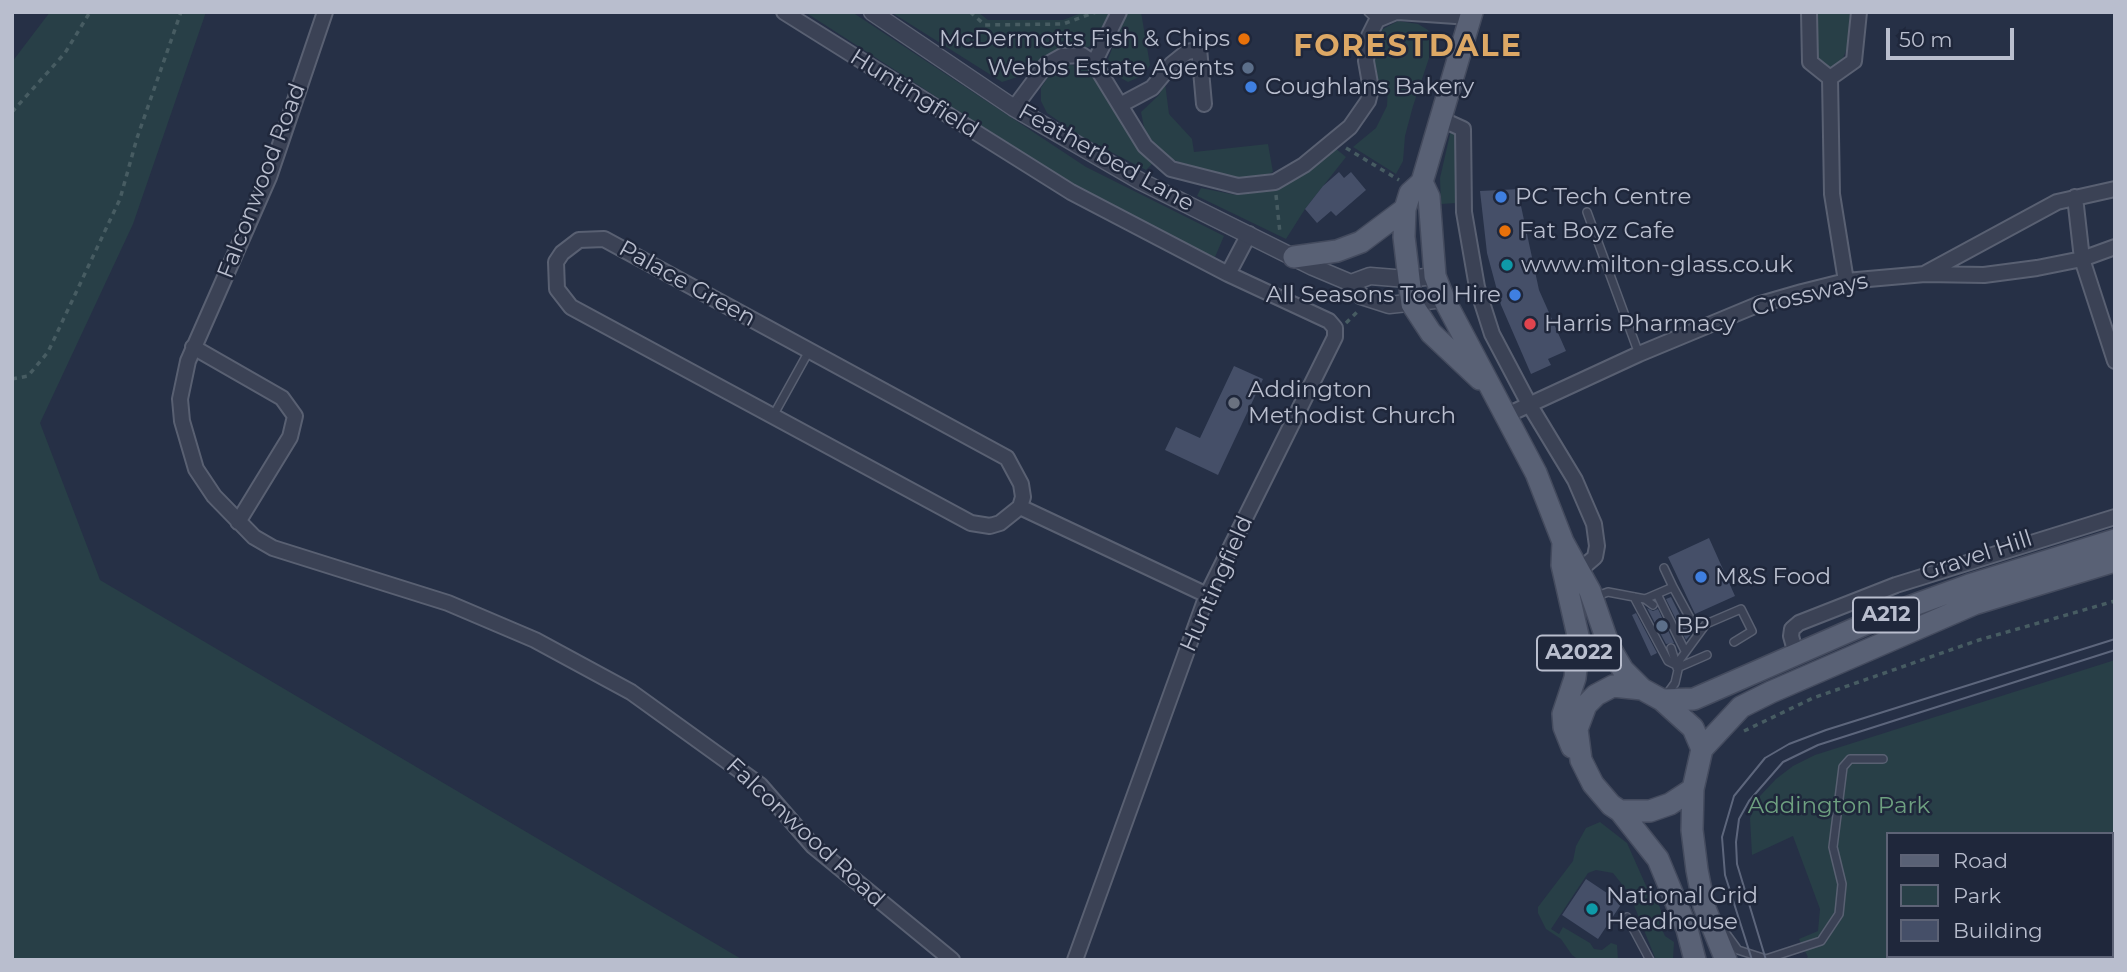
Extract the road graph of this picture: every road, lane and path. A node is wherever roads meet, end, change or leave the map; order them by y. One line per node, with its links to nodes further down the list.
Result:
1 (90, 12): 19 (path)
2 (181, 12): 47 (path)
3 (325, 12): 43 (street, Falconwood Road)
4 (785, 12): 33 (street, Huntingfield)
5 (872, 12): 18 (street, Featherbed Lane)
6 (970, 12): 7 (path)
7 (1096, 12)
8 (1119, 12): 14 (street)
9 (1397, 12): 12 (street); 13 (street)
10 (1809, 12): 15 (street)
11 (1859, 12): 15 (street)
12 (1471, 15): 20 (main road)
13 (1372, 16): 21 (street)
14 (1094, 63): 16 (street); 18 (street)
15 (1830, 78): 37 (street)
16 (1122, 104): 17 (street); 23 (street)
17 (1204, 104)
18 (1014, 108): 29 (street, Featherbed Lane)
19 (12, 112)
20 (1441, 119): 24 (main road); 49 (street)
21 (1334, 140): 22 (path); 23 (street)
22 (1399, 181)
23 (1275, 182): 31 (path)
24 (1422, 182): 27 (main road); 35 (main road, A2022)
25 (2115, 189): 26 (street, Crossways)
26 (2075, 197): 32 (street); 34 (street, Crossways)
27 (1405, 209): 31 (main road); 36 (main road, A2022)
28 (1587, 212): 45 (lane)
29 (1249, 234): 31 (street, Featherbed Lane); 33 (street)
30 (2115, 247): 32 (street, Crossways)
31 (1287, 255): 38 (street, Featherbed Lane)
32 (2082, 259): 34 (street, Crossways); 46 (street)
33 (1228, 274): 42 (street, Huntingfield)
34 (1925, 274): 37 (street, Crossways)
35 (1435, 276): 36 (street); 39 (main road, A2022)
36 (1407, 279): 38 (street); 40 (main road, A2022)
37 (1846, 281): 45 (street, Crossways)
38 (1352, 282): 40 (street, Featherbed Lane)
39 (1444, 299): 40 (street, Featherbed Lane); 48 (main road, A2022)
40 (1412, 303): 48 (main road, A2022)
41 (1365, 309): 42 (path)
42 (1335, 328): 62 (street, Huntingfield)
43 (193, 347): 54 (street, Falconwood Road); 54 (street)
44 (809, 351): 51 (lane); 51 (street, Palace Green); 52 (street, Palace Green)
45 (1639, 354): 49 (street, Crossways)
46 (2115, 361)
47 (12, 379)
48 (1492, 390): 50 (main road, A2022)
49 (1529, 404): 50 (street, Crossways); 59 (street)
50 (1507, 415): 56 (main road, A2022)
51 (773, 416): 52 (street, Palace Green)
52 (1020, 507): 62 (street)
53 (2115, 517): 71 (street, Gravel Hill)
54 (238, 522): 88 (street, Falconwood Road)
55 (2115, 540): 71 (main road, Gravel Hill / A212)
56 (1563, 542): 59 (main road, A2022); 82 (main road, A2022)
57 (2115, 561): 80 (main road, Gravel Hill / A212)
58 (1664, 568): 60 (lane)
59 (1581, 569): 63 (main road, A2022)
60 (1673, 587): 61 (lane); 68 (lane)
61 (1657, 594): 65 (lane); 72 (lane)
62 (1208, 595): 89 (street, Huntingfield)
63 (1592, 597): 64 (lane); 77 (main road, A2022)
64 (1634, 597): 65 (lane); 74 (lane)
65 (1646, 599): 67 (lane)
66 (2115, 601): 76 (path)
67 (1653, 605)
68 (1698, 631): 69 (lane); 72 (lane)
69 (1734, 642)
70 (1671, 648): 74 (lane)
71 (1794, 648): 78 (main road, Gravel Hill / A212)
72 (1685, 651): 74 (lane)
73 (1707, 655): 74 (lane)
74 (1677, 667): 78 (lane)
75 (1865, 673): 76 (path)
76 (1868, 681): 79 (path)
77 (1642, 689): 78 (main road); 82 (main road)
78 (1662, 700): 80 (main road)
79 (1742, 732)
80 (1702, 749): 83 (main road)
81 (1882, 759): 87 (lane)
82 (1581, 760): 84 (main road)
83 (1693, 789): 84 (main road); 85 (main road)
84 (1620, 811): 91 (main road)
85 (1704, 906): 87 (lane); 92 (main road)
86 (1627, 917): 90 (lane)
87 (1796, 951): 93 (lane)
88 (952, 960)
89 (1075, 960)
90 (1650, 960)
91 (1695, 960)
92 (1726, 960)
93 (1791, 960)

